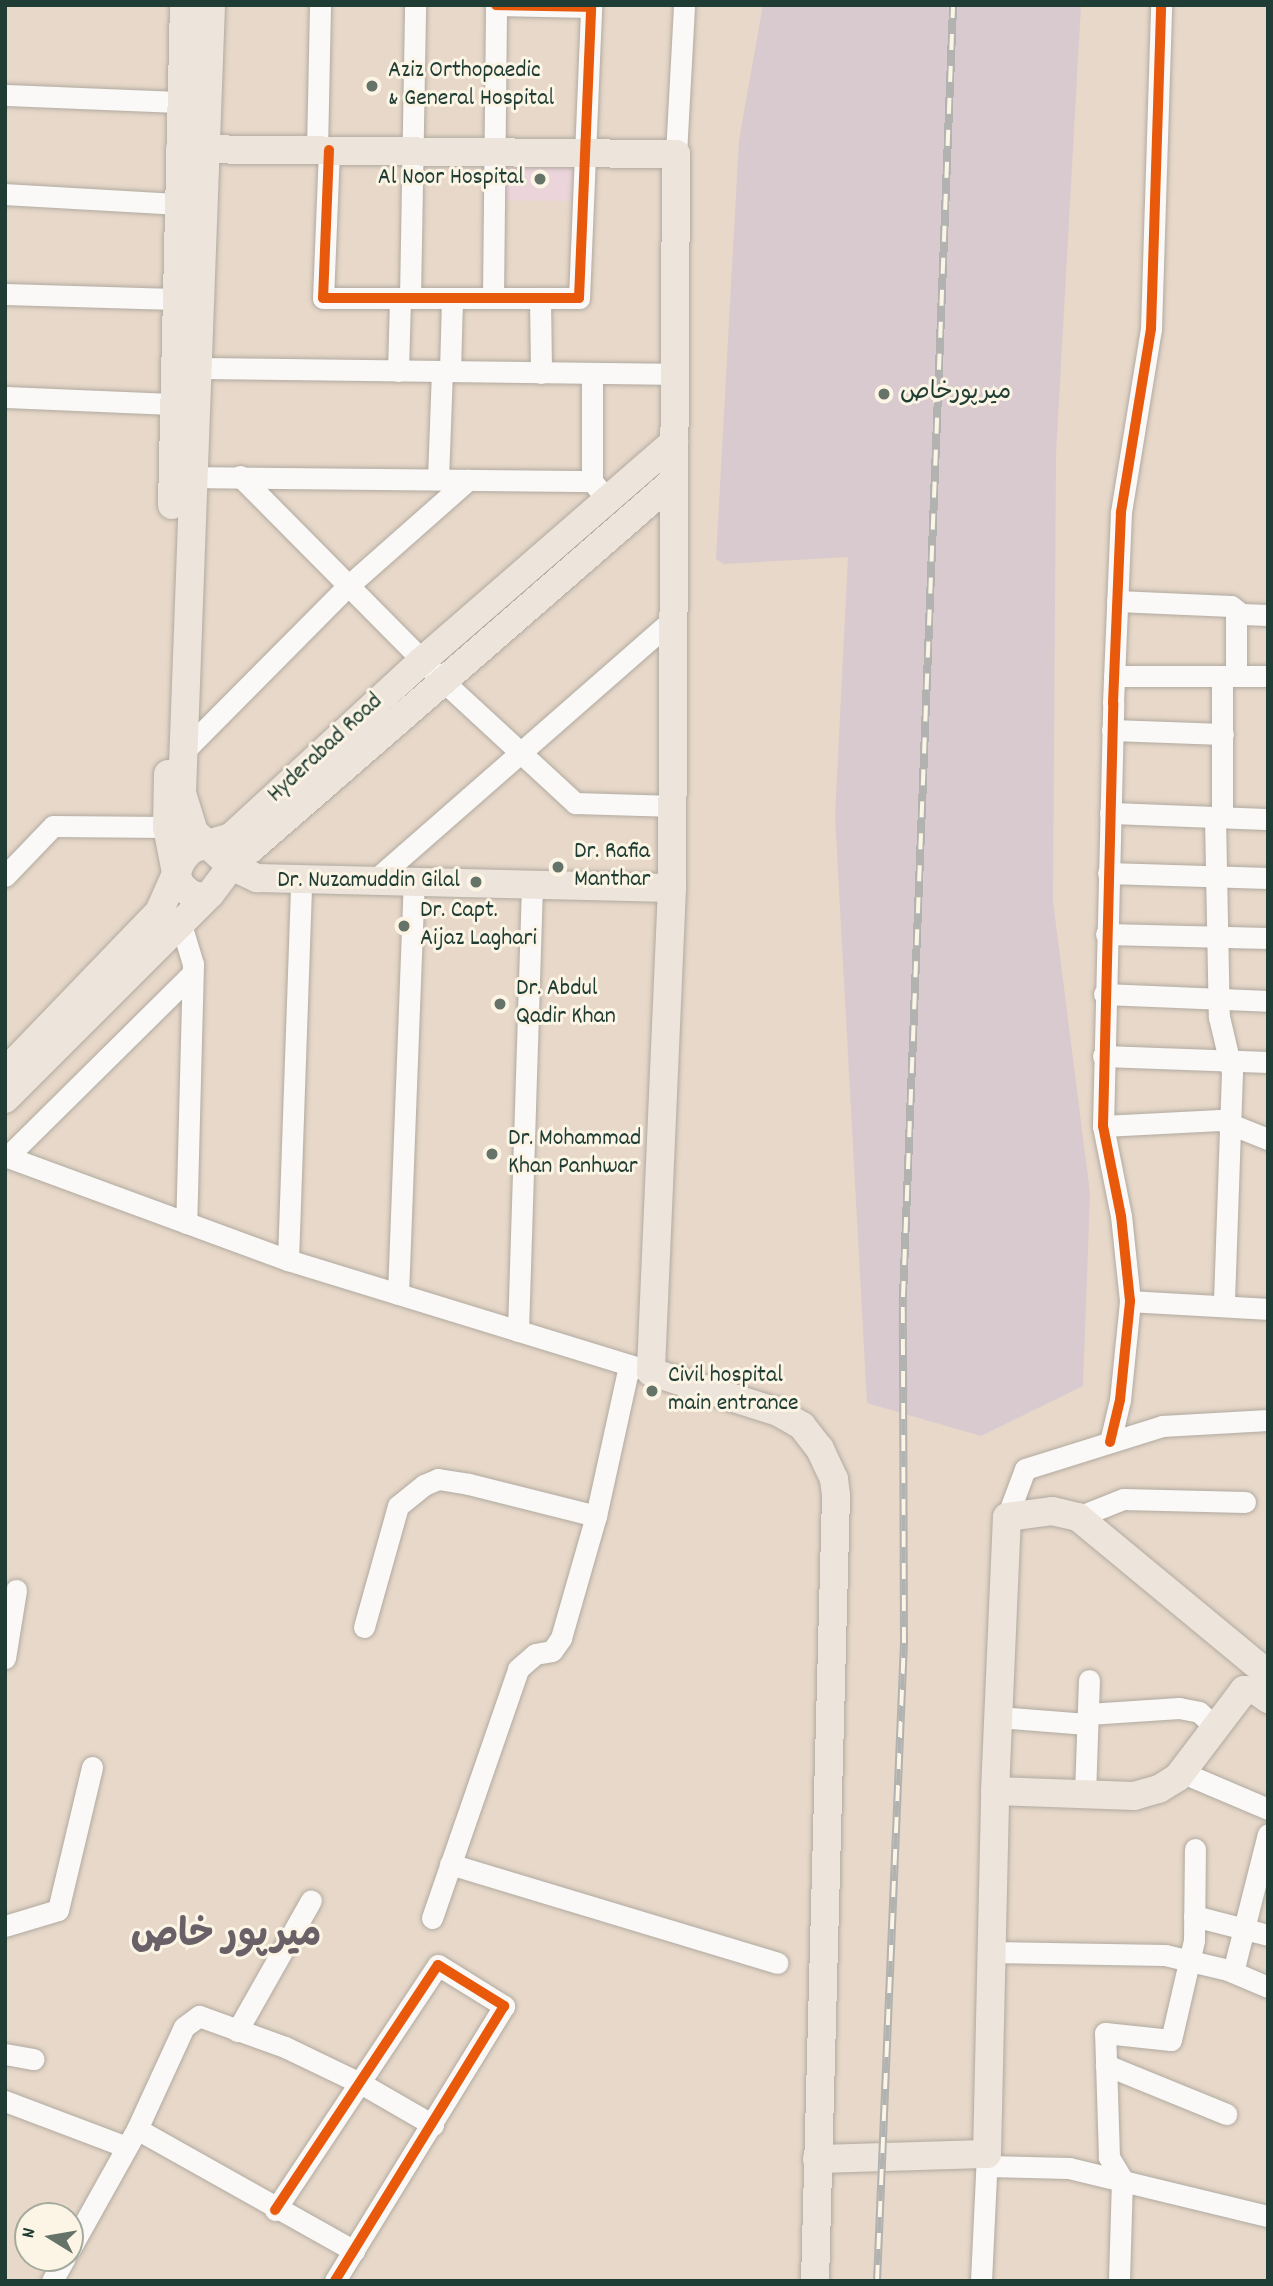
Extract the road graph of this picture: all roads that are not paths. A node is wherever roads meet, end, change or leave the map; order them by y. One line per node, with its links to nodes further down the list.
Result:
1 (184, 5): 9 (main road)
2 (211, 5): 10 (main road)
3 (320, 5): 11 (street)
4 (415, 5): 12 (street)
5 (496, 5): 13 (street); 14 (street)
6 (684, 5): 15 (street)
7 (1161, 5): 40 (street)
8 (5, 95): 9 (street)
9 (180, 102): 10 (main road)
10 (192, 149): 11 (main road); 17 (main road); 24 (main road)
11 (323, 150): 12 (main road); 19 (street)
12 (412, 151): 13 (main road); 19 (street)
13 (496, 152): 14 (main road); 21 (street)
14 (583, 153): 15 (main road); 22 (street)
15 (676, 154): 29 (main road)
16 (5, 194): 17 (street)
17 (179, 204): 23 (main road)
18 (5, 294): 23 (street)
19 (405, 298): 20 (street); 25 (street)
20 (453, 298): 21 (street); 26 (street)
21 (493, 298): 22 (street)
22 (540, 298): 27 (street)
23 (175, 299): 31 (main road)
24 (195, 368): 25 (street); 34 (main road)
25 (398, 371): 26 (street)
26 (446, 371): 27 (street); 35 (street)
27 (541, 373): 28 (street)
28 (592, 373): 29 (street); 38 (street)
29 (674, 374): 32 (main road)
30 (5, 397): 31 (street)
31 (173, 404): 57 (main road)
32 (674, 442): 37 (main road); 38 (main road, Hyderabad Road)
33 (240, 476): 34 (street); 35 (street); 39 (street)
34 (191, 477): 51 (main road)
35 (438, 479): 36 (street)
36 (468, 480): 38 (street); 39 (street)
37 (671, 483): 43 (main road); 48 (main road, Hyderabad Road)
38 (600, 492): 44 (main road, Hyderabad Road)
39 (348, 586): 44 (street); 51 (street)
40 (1117, 601): 41 (street); 45 (street)
41 (1236, 610): 42 (street); 46 (street)
42 (1268, 615)
43 (674, 618): 52 (street); 53 (main road)
44 (422, 660): 48 (street); 58 (main road, Hyderabad Road)
45 (1114, 676): 46 (street); 49 (street)
46 (1229, 676): 47 (street); 50 (street)
47 (1268, 676)
48 (443, 681): 52 (street); 59 (main road, Hyderabad Road)
49 (1112, 730): 50 (street); 54 (street)
50 (1223, 734): 55 (street)
51 (183, 752): 58 (main road)
52 (519, 752): 53 (street); 66 (street)
53 (674, 806): 69 (main road)
54 (1110, 813): 55 (street); 61 (street)
55 (1218, 817): 56 (street); 63 (street)
56 (1268, 819)
57 (167, 827): 60 (main road); 62 (street)
58 (207, 845): 59 (main road); 60 (main road, Hyderabad Road)
59 (231, 866): 65 (main road); 70 (main road, Hyderabad Road)
60 (176, 873): 70 (main road); 82 (main road, Hyderabad Road)
61 (1108, 873): 63 (street); 72 (street)
62 (5, 876)
63 (1216, 876): 64 (street); 73 (street)
64 (1268, 878)
65 (302, 879): 66 (main road); 89 (street)
66 (375, 880): 67 (main road)
67 (414, 881): 68 (main road); 90 (street)
68 (532, 887): 69 (main road); 94 (street)
69 (672, 888): 95 (main road)
70 (204, 897): 71 (main road, Hyderabad Road)
71 (180, 921): 75 (street); 83 (main road, Hyderabad Road)
72 (1106, 934): 73 (street); 76 (street)
73 (1217, 937): 74 (street); 77 (street)
74 (1268, 938)
75 (192, 974): 87 (street); 88 (street)
76 (1104, 994): 77 (street); 79 (street)
77 (1219, 998): 78 (street); 80 (street)
78 (1268, 1001)
79 (1103, 1056): 80 (street); 85 (street)
80 (1229, 1059): 81 (street); 84 (street)
81 (1268, 1062)
82 (5, 1072)
83 (5, 1099)
84 (1230, 1124): 85 (street); 86 (street); 92 (street)
85 (1103, 1126): 91 (street)
86 (1268, 1139)
87 (6, 1157): 88 (street)
88 (186, 1223): 89 (street)
89 (288, 1260): 90 (street)
90 (398, 1294): 94 (street)
91 (1130, 1301): 92 (street); 97 (street)
92 (1224, 1306): 93 (street)
93 (1268, 1309)
94 (518, 1331): 95 (street)
95 (640, 1369): 99 (street); 139 (main road)
96 (1268, 1420): 97 (street)
97 (1111, 1442): 100 (street)
98 (1245, 1502): 101 (street)
99 (596, 1516): 103 (street); 118 (street)
100 (1007, 1517): 101 (main road); 108 (main road)
101 (1079, 1517): 105 (main road)
102 (16, 1590): 104 (street)
103 (364, 1627)
104 (5, 1658)
105 (1268, 1674)
106 (1089, 1680): 109 (street)
107 (1268, 1699): 110 (main road)
108 (998, 1717): 109 (street); 113 (main road)
109 (1088, 1719): 110 (street); 114 (street)
110 (1214, 1726): 112 (main road)
111 (92, 1767): 122 (street)
112 (1181, 1772): 114 (main road); 115 (street)
113 (995, 1791): 114 (main road); 125 (main road)
114 (1085, 1794)
115 (1268, 1809)
116 (1268, 1834): 123 (street)
117 (1195, 1849): 120 (street)
118 (450, 1864): 121 (street); 127 (street)
119 (311, 1900): 130 (street)
120 (1194, 1916): 123 (street); 126 (street)
121 (432, 1918)
122 (5, 1926)
123 (1244, 1927): 124 (street); 128 (street)
124 (1268, 1935)
125 (991, 1952): 126 (street); 140 (main road)
126 (1189, 1959): 128 (street); 133 (street)
127 (777, 1964)
128 (1233, 1972): 129 (street)
129 (1268, 1987)
130 (237, 2031): 134 (street); 138 (street)
131 (5, 2054): 132 (street)
132 (34, 2059)
133 (1106, 2066): 136 (street); 141 (street)
134 (362, 2084): 137 (street); 137 (street); 142 (street)
135 (5, 2101): 138 (street)
136 (1226, 2114)
137 (433, 2125): 145 (street)
138 (132, 2138): 142 (street); 144 (street)
139 (817, 2159): 140 (main road); 148 (main road)
140 (987, 2160): 141 (street); 149 (street)
141 (1122, 2179): 143 (street); 146 (street)
142 (275, 2210): 145 (street)
143 (1268, 2216)
144 (84, 2224)
145 (354, 2251): 147 (street)
146 (1119, 2280)
147 (335, 2281)
148 (815, 2281)
149 (981, 2281)

